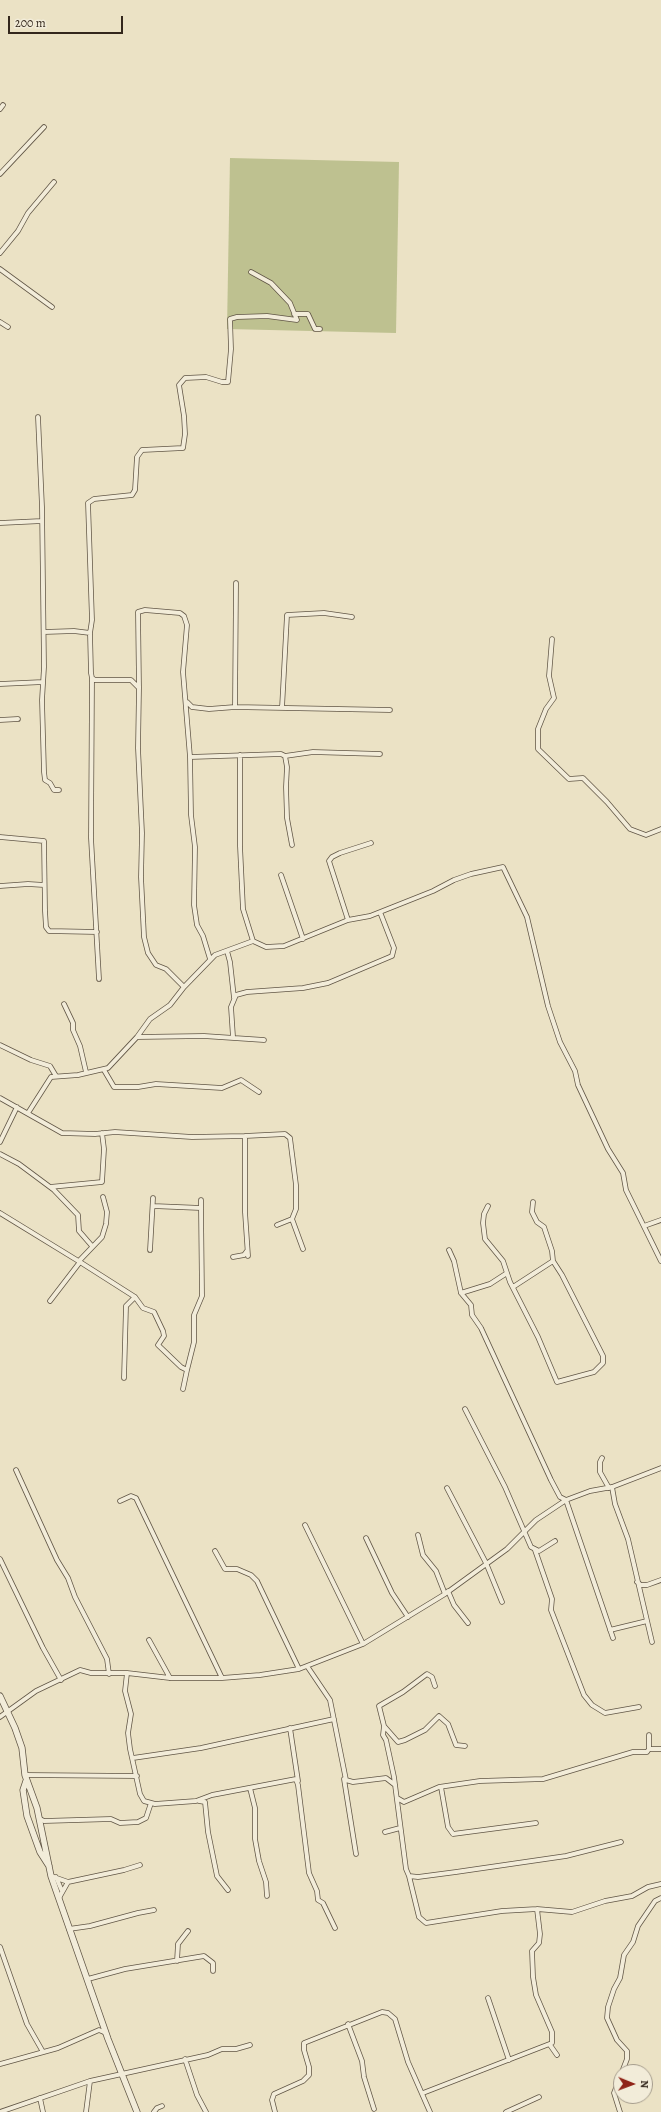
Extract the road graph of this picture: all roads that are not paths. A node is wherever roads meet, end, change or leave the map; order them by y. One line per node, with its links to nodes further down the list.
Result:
1 (44, 127): 2 (street)
2 (0, 174)
3 (54, 182): 4 (street)
4 (0, 253)
5 (0, 269): 7 (street)
6 (251, 272): 8 (street)
7 (52, 307)
8 (294, 314): 11 (street); 18 (street)
9 (0, 322): 10 (street)
10 (8, 327)
11 (320, 329)
12 (38, 417): 13 (street)
13 (42, 521): 14 (street); 17 (street)
14 (0, 523)
15 (236, 583): 25 (street)
16 (352, 617): 26 (street)
17 (44, 632): 18 (street); 21 (street)
18 (90, 633): 20 (street)
19 (552, 639): 35 (street)
20 (92, 678): 23 (street); 44 (street)
21 (43, 682): 22 (street); 34 (street)
22 (0, 684)
23 (139, 688): 24 (street); 50 (street)
24 (186, 702): 25 (street); 33 (street)
25 (235, 707): 26 (street)
26 (282, 708): 27 (street)
27 (390, 710)
28 (18, 719): 29 (street)
29 (0, 720)
30 (380, 754): 32 (street)
31 (240, 755): 32 (street); 33 (street); 46 (street)
32 (285, 756): 38 (street)
33 (190, 757): 48 (street)
34 (59, 790)
35 (661, 829)
36 (0, 837): 40 (street)
37 (371, 842): 43 (street)
38 (292, 845)
39 (281, 875): 45 (street)
40 (44, 885): 41 (street); 44 (street)
41 (0, 886)
42 (380, 912): 43 (street); 51 (street); 80 (street)
43 (348, 920): 45 (street)
44 (97, 932): 49 (street)
45 (303, 939): 46 (street)
46 (253, 941): 47 (street)
47 (227, 951): 48 (street); 51 (street)
48 (210, 959): 50 (street)
49 (99, 979)
50 (184, 987): 53 (street)
51 (234, 998): 54 (street)
52 (64, 1004): 58 (street)
53 (137, 1037): 54 (street); 57 (street)
54 (233, 1037): 55 (street)
55 (264, 1040)
56 (0, 1045): 59 (street)
57 (104, 1070): 58 (street); 60 (street)
58 (86, 1072): 59 (street)
59 (56, 1076): 63 (street)
60 (259, 1092)
61 (0, 1098): 62 (street)
62 (17, 1107): 63 (street); 66 (street)
63 (28, 1112): 64 (street)
64 (102, 1133): 65 (street); 68 (street)
65 (245, 1136): 77 (street); 85 (street)
66 (0, 1142)
67 (0, 1154): 68 (street)
68 (50, 1187): 81 (street)
69 (103, 1197): 81 (street)
70 (153, 1198): 73 (street)
71 (201, 1200): 75 (street)
72 (533, 1202): 87 (street)
73 (153, 1206): 75 (street); 83 (street)
74 (488, 1206): 89 (street)
75 (201, 1208): 94 (street)
76 (0, 1213): 86 (street)
77 (292, 1219): 79 (street); 82 (street)
78 (661, 1220): 80 (street)
79 (277, 1224)
80 (644, 1226): 88 (street)
81 (92, 1246): 86 (street)
82 (303, 1249)
83 (150, 1250)
84 (449, 1250): 91 (street)
85 (233, 1257)
86 (80, 1261): 92 (street); 93 (street)
87 (553, 1261): 90 (street); 90 (street)
88 (661, 1261)
89 (507, 1273): 90 (street); 91 (street)
90 (513, 1287)
91 (461, 1293): 103 (street)
92 (136, 1297): 94 (street); 95 (street)
93 (50, 1302)
94 (187, 1370): 96 (street)
95 (124, 1378)
96 (183, 1389)
97 (465, 1409): 106 (street)
98 (602, 1458): 101 (street)
99 (661, 1468): 101 (street)
100 (16, 1470): 129 (street)
101 (611, 1487): 103 (street); 115 (street)
102 (447, 1488): 113 (street)
103 (566, 1500): 106 (street); 121 (street)
104 (120, 1501): 131 (street)
105 (305, 1525): 125 (street)
106 (524, 1531): 110 (street); 113 (street)
107 (418, 1535): 116 (street)
108 (366, 1538): 118 (street)
109 (555, 1541): 110 (street)
110 (535, 1550): 135 (street)
111 (215, 1551): 127 (street)
112 (0, 1559): 132 (street)
113 (486, 1563): 116 (street); 117 (street)
114 (661, 1580): 115 (street)
115 (637, 1581): 119 (street)
116 (446, 1592): 118 (street); 120 (street)
117 (502, 1602)
118 (408, 1617): 125 (street)
119 (647, 1621): 121 (street); 124 (street)
120 (468, 1623)
121 (610, 1630): 122 (street)
122 (613, 1638)
123 (149, 1640): 130 (street)
124 (652, 1642)
125 (363, 1644): 126 (street)
126 (307, 1666): 127 (street); 138 (street)
127 (300, 1669): 131 (street)
128 (127, 1673): 129 (street); 130 (street); 145 (street)
129 (109, 1674): 132 (street)
130 (170, 1678): 131 (street)
131 (222, 1678)
132 (61, 1680): 136 (street)
133 (435, 1686): 139 (street)
134 (0, 1696): 136 (street)
135 (640, 1707)
136 (7, 1712): 137 (street); 148 (street)
137 (0, 1717)
138 (334, 1718): 140 (street); 147 (street)
139 (384, 1726): 142 (street); 150 (street)
140 (290, 1728): 145 (street); 149 (street)
141 (649, 1735): 143 (street)
142 (465, 1746)
143 (649, 1749): 144 (street); 151 (street)
144 (661, 1749)
145 (133, 1758): 146 (street)
146 (137, 1776): 148 (street); 155 (street)
147 (344, 1777): 150 (street); 161 (street)
148 (26, 1778): 156 (street); 163 (street)
149 (298, 1781): 152 (street); 176 (street)
150 (395, 1785): 153 (street)
151 (441, 1787): 153 (street); 157 (street)
152 (250, 1788): 154 (street); 170 (street)
153 (397, 1798): 158 (street)
154 (196, 1801): 155 (street); 168 (street)
155 (151, 1804): 156 (street)
156 (42, 1821): 163 (street)
157 (536, 1823)
158 (400, 1828): 159 (street); 164 (street)
159 (385, 1832)
160 (621, 1842): 164 (street)
161 (356, 1854)
162 (140, 1865): 166 (street)
163 (50, 1867): 165 (street)
164 (409, 1876): 173 (street)
165 (53, 1877): 166 (street); 169 (street); 171 (street)
166 (68, 1882): 169 (street)
167 (661, 1884): 173 (street)
168 (228, 1890)
169 (62, 1891): 171 (street)
170 (267, 1896)
171 (59, 1898): 175 (street)
172 (661, 1898): 194 (street)
173 (537, 1909): 188 (street)
174 (154, 1910): 175 (street)
175 (69, 1928): 181 (street)
176 (335, 1928)
177 (188, 1931): 179 (street)
178 (0, 1947): 189 (street)
179 (177, 1961): 180 (street); 181 (street)
180 (213, 1971)
181 (88, 1979): 183 (street)
182 (488, 1998): 192 (street)
183 (101, 2018): 185 (street); 186 (street)
184 (348, 2024): 197 (street); 201 (street); 208 (street)
185 (100, 2030): 186 (street); 189 (street)
186 (106, 2033): 195 (street)
187 (250, 2045): 191 (street)
188 (550, 2045): 190 (street); 192 (street)
189 (43, 2052): 193 (street)
190 (556, 2055)
191 (185, 2059): 195 (street); 207 (street)
192 (509, 2060): 197 (street)
193 (0, 2064)
194 (625, 2064)
195 (122, 2074): 196 (street); 205 (street)
196 (90, 2081): 199 (street); 204 (street)
197 (423, 2093): 209 (street)
198 (539, 2097): 210 (street)
199 (40, 2098): 202 (street); 203 (street)
200 (162, 2106): 206 (street)
201 (374, 2109)
202 (0, 2112)
203 (43, 2112)
204 (86, 2112)
205 (137, 2112)
206 (154, 2112)
207 (206, 2112)
208 (275, 2112)
209 (430, 2112)
210 (506, 2112)

